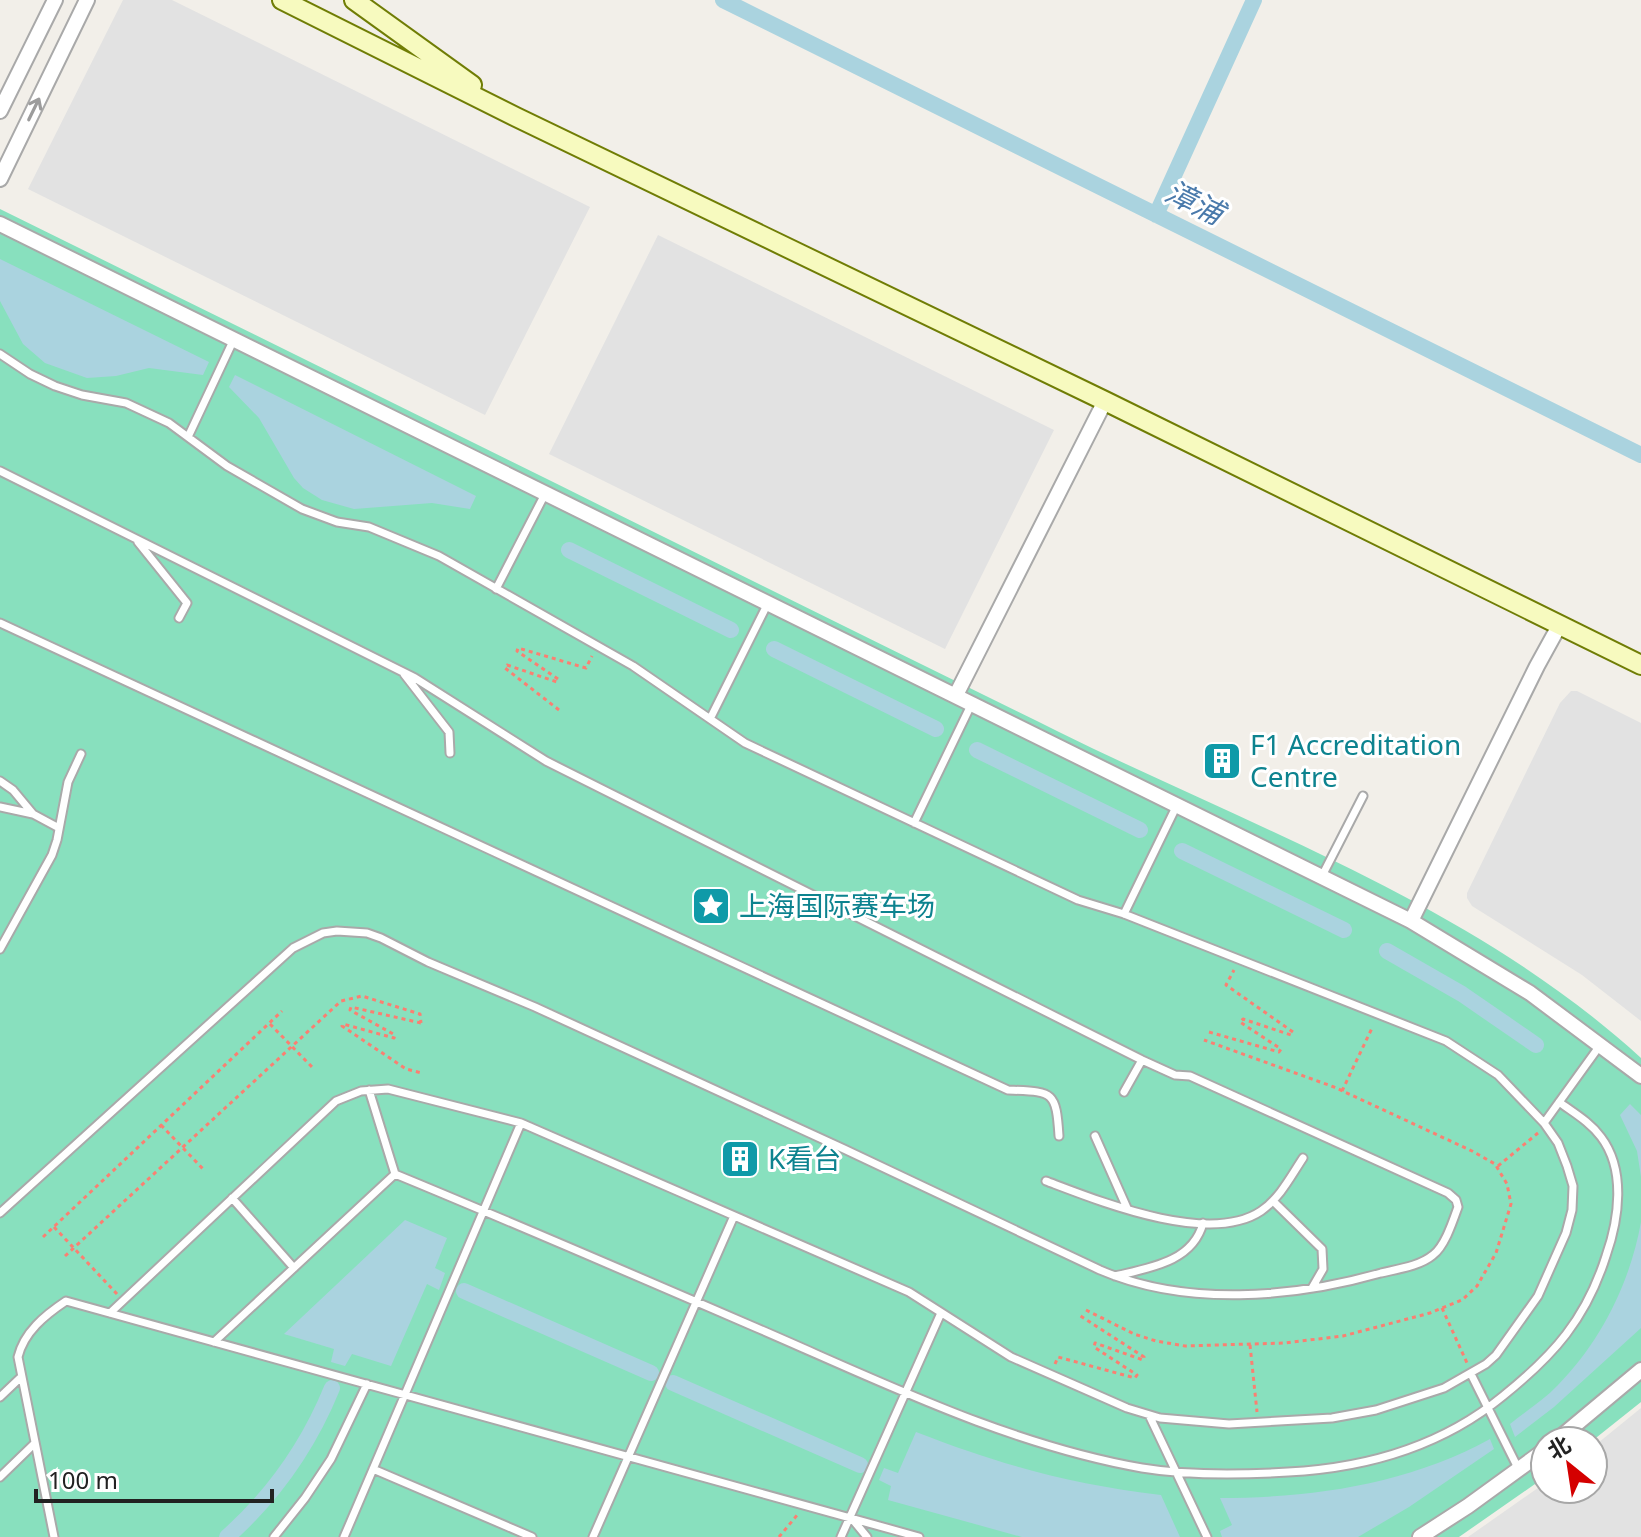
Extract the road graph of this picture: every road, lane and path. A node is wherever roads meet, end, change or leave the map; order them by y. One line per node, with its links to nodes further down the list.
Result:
1 (55, 0): 5 (street)
2 (87, 0): 7 (street, one-way to 2)
3 (282, 0): 6 (street)
4 (354, 0): 6 (street)
5 (0, 111)
6 (516, 117): 11 (street)
7 (0, 179)
8 (0, 224): 9 (street)
9 (234, 339): 12 (lane); 14 (street)
10 (0, 354): 12 (lane)
11 (1105, 401): 20 (street); 24 (street)
12 (188, 437): 16 (lane)
13 (0, 471): 15 (lane)
14 (545, 494): 16 (lane); 17 (street)
15 (137, 540): 18 (lane); 23 (lane)
16 (496, 589): 21 (lane)
17 (768, 603): 24 (street); 27 (lane)
18 (179, 618)
19 (0, 623): 60 (lane)
20 (1559, 626): 22 (street); 39 (street)
21 (598, 646): 26 (path); 27 (lane)
22 (1641, 665)
23 (403, 672): 28 (lane); 49 (lane)
24 (956, 695): 25 (street)
25 (972, 703): 32 (street); 35 (lane)
26 (559, 710)
27 (710, 719): 35 (lane)
28 (450, 753)
29 (81, 754): 36 (lane)
30 (0, 781): 34 (lane)
31 (1363, 796): 37 (lane)
32 (1177, 805): 37 (street); 38 (lane)
33 (0, 807): 34 (lane)
34 (33, 814): 36 (lane)
35 (914, 823): 38 (lane)
36 (59, 828): 40 (lane)
37 (1322, 876): 39 (street)
38 (1124, 914): 41 (lane)
39 (1411, 921): 47 (street)
40 (0, 949)
41 (1239, 959): 43 (lane); 45 (path)
42 (282, 1011): 44 (path)
43 (1378, 1014): 54 (path); 58 (lane)
44 (269, 1023): 48 (path); 59 (path)
45 (1209, 1032)
46 (1204, 1040): 54 (path)
47 (1601, 1044): 52 (street); 56 (lane)
48 (291, 1045): 50 (path); 51 (path); 63 (path)
49 (1142, 1060): 55 (lane); 82 (lane)
50 (312, 1067)
51 (422, 1073)
52 (1641, 1076)
53 (369, 1090): 57 (lane); 67 (lane); 69 (lane)
54 (1342, 1091): 65 (path)
55 (1124, 1092)
56 (1559, 1102): 58 (lane); 101 (lane)
57 (521, 1123): 72 (lane); 74 (lane)
58 (1544, 1123): 94 (lane)
59 (161, 1125): 63 (path); 76 (path)
60 (1059, 1136)
61 (1095, 1136): 71 (lane)
62 (1536, 1136): 65 (path)
63 (182, 1147): 66 (path); 78 (path)
64 (1303, 1158): 70 (lane)
65 (1497, 1166): 85 (path)
66 (204, 1170)
67 (395, 1174): 72 (lane); 80 (lane)
68 (1046, 1181): 71 (lane)
69 (232, 1198): 80 (lane); 83 (lane)
70 (1273, 1201): 75 (lane); 82 (lane)
71 (1127, 1208): 75 (lane)
72 (484, 1210): 84 (lane); 99 (lane)
73 (0, 1213): 81 (lane)
74 (734, 1216): 84 (lane); 88 (lane)
75 (1203, 1223): 81 (lane)
76 (54, 1227): 77 (path); 78 (path)
77 (43, 1237)
78 (73, 1248): 79 (path); 83 (path)
79 (65, 1256)
80 (294, 1268): 90 (lane)
81 (1115, 1276): 82 (lane)
82 (1312, 1288)
83 (123, 1301): 87 (lane)
84 (696, 1302): 98 (lane); 106 (lane)
85 (1442, 1308): 91 (path); 92 (path)
86 (1086, 1310): 91 (path)
87 (110, 1313): 90 (lane); 96 (lane)
88 (941, 1313): 95 (lane); 98 (lane)
89 (1079, 1315): 95 (path)
90 (214, 1342): 97 (lane)
91 (1250, 1345): 103 (path)
92 (1461, 1346)
93 (1641, 1370): 104 (street)
94 (1471, 1374): 101 (lane); 103 (lane)
95 (1051, 1375): 102 (lane)
96 (20, 1378): 100 (lane); 105 (lane)
97 (367, 1384): 99 (lane); 116 (lane)
98 (906, 1392): 110 (lane); 113 (lane)
99 (405, 1395): 106 (lane); 108 (lane)
100 (0, 1397)
101 (1488, 1408): 109 (lane); 110 (lane)
102 (1149, 1415): 103 (lane); 110 (lane)
103 (1259, 1423)
104 (1575, 1425)
105 (34, 1444): 111 (lane); 115 (lane)
106 (628, 1456): 112 (lane); 119 (lane)
107 (1529, 1462): 109 (street)
108 (373, 1469): 117 (lane); 118 (lane)
109 (1519, 1470): 125 (street)
110 (1176, 1472): 124 (lane)
111 (0, 1477)
112 (805, 1505): 113 (lane); 120 (path)
113 (850, 1517): 114 (lane); 121 (lane); 122 (lane)
114 (888, 1528): 122 (lane); 123 (lane)
115 (54, 1537)
116 (274, 1537)
117 (344, 1537)
118 (532, 1537)
119 (593, 1537)
120 (779, 1537)
121 (841, 1537)
122 (868, 1537)
123 (919, 1537)
124 (1207, 1537)
125 (1420, 1537)

